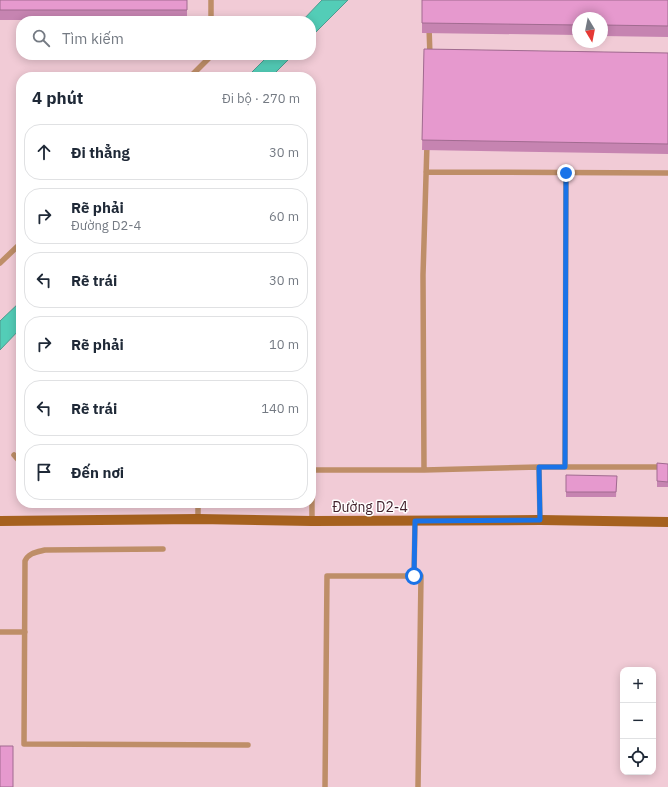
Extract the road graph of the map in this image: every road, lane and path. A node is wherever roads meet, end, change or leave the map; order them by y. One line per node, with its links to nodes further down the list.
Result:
1 (211, 0): 2 (lane)
2 (211, 16)
3 (429, 23): 4 (lane)
4 (430, 54): 5 (lane); 7 (lane)
5 (438, 54)
6 (207, 60): 8 (lane)
7 (429, 62)
8 (195, 72)
9 (427, 141): 10 (lane)
10 (426, 172): 11 (lane); 19 (lane)
11 (566, 173): 12 (lane); 16 (lane)
12 (668, 173)
13 (16, 248): 14 (lane)
14 (0, 264)
15 (539, 467): 16 (lane); 19 (lane); 23 (lane)
16 (565, 467): 17 (lane)
17 (668, 467)
18 (316, 470): 19 (lane)
19 (424, 470)
20 (198, 508): 22 (lane)
21 (312, 508): 25 (lane)
22 (198, 519): 24 (main road, Đường D2-4); 25 (main road, Đường D2-4)
23 (540, 520): 26 (main road, Đường D2-4); 27 (main road, Đường D2-4)
24 (0, 521)
25 (312, 521): 26 (main road, Đường D2-4)
26 (415, 521): 29 (lane)
27 (668, 522)
28 (163, 548): 31 (lane)
29 (414, 576): 33 (lane); 34 (lane)
30 (0, 632): 31 (lane)
31 (25, 632): 32 (lane)
32 (248, 745)
33 (325, 787)
34 (418, 787)

